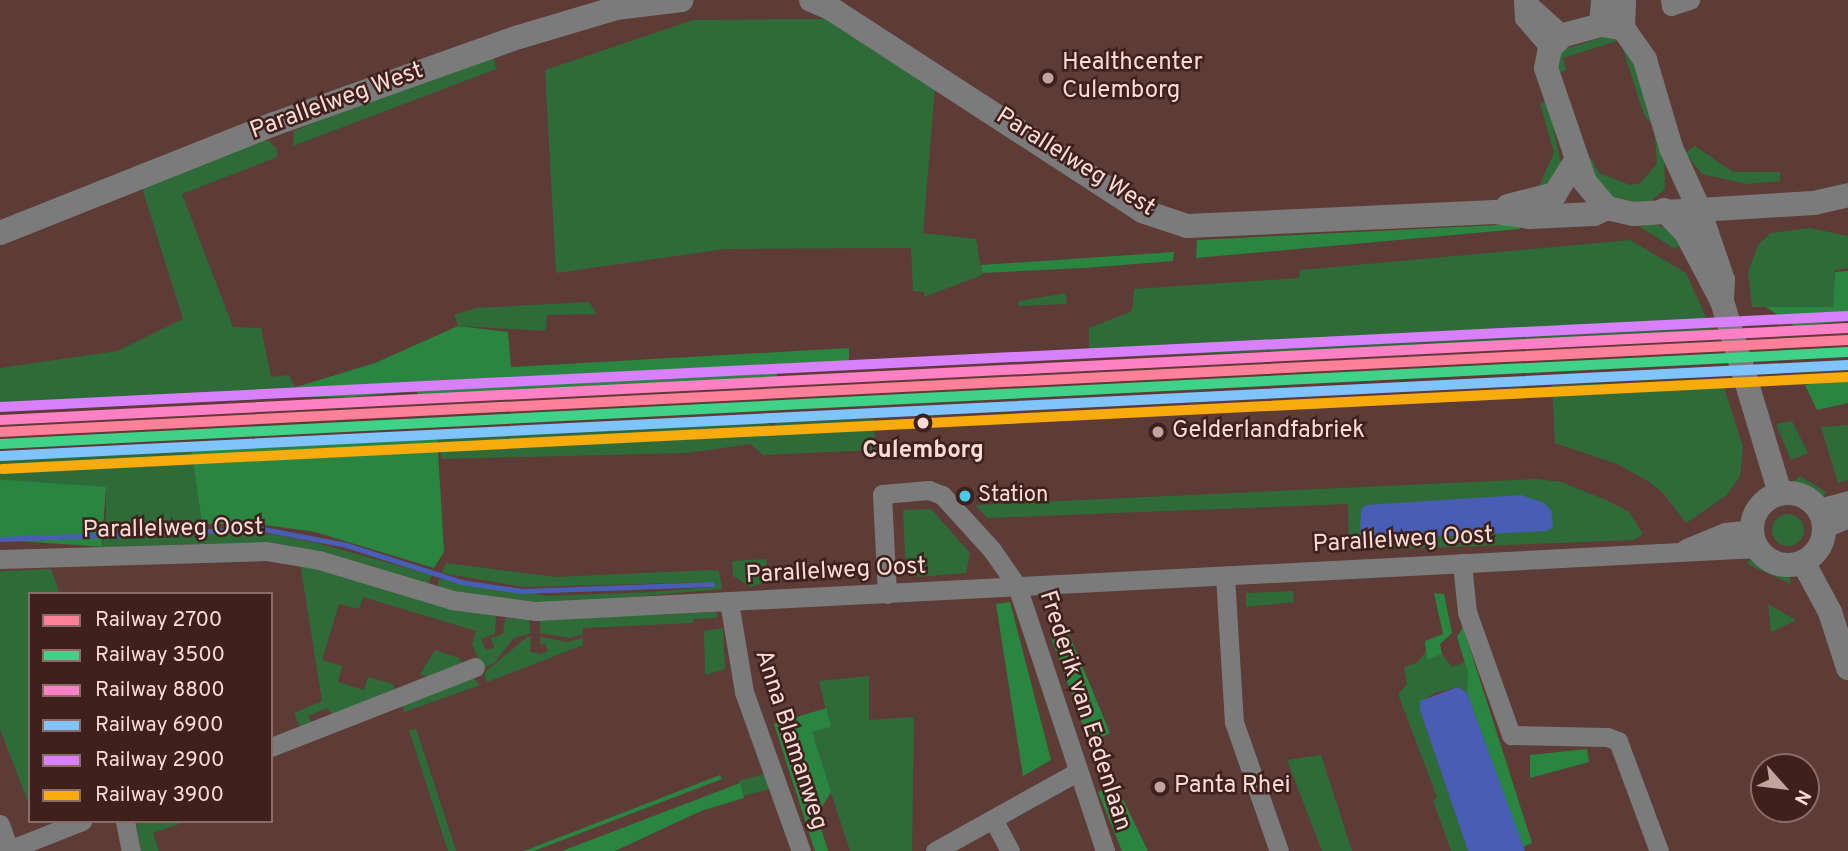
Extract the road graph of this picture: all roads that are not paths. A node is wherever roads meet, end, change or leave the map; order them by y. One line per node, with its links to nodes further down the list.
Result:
1 (682, 0): 18 (street, Parallelweg West)
2 (811, 0): 17 (street, Parallelweg West)
3 (1524, 0): 9 (street)
4 (1603, 0): 8 (street)
5 (1624, 0): 8 (street)
6 (1670, 0): 7 (street)
7 (1690, 0)
8 (1612, 26): 9 (street); 11 (street)
9 (1557, 42): 10 (street)
10 (1576, 161): 15 (street); 17 (street, Parallelweg West)
11 (1686, 182): 12 (street); 14 (street); 16 (street)
12 (1842, 196): 13 (street, Parallelweg West)
13 (1732, 206): 14 (street, Parallelweg West); 19 (street)
14 (1698, 207): 16 (street, Parallelweg West); 19 (street)
15 (1607, 208): 16 (street, Parallelweg West); 17 (street, Parallelweg West)
16 (1664, 210): 20 (street)
17 (1495, 212)
18 (0, 233)
19 (1711, 243): 20 (street)
20 (1722, 301): 21 (street)
21 (1780, 493): 23 (street); 25 (street)
22 (1848, 500): 23 (street)
23 (1822, 518): 24 (street); 27 (street)
24 (1848, 518)
25 (1755, 538): 27 (street); 28 (street, Parallelweg Oost)
26 (0, 559): 32 (street, Parallelweg Oost)
27 (1803, 562): 34 (street)
28 (1462, 563): 29 (street, Parallelweg Oost); 48 (street)
29 (1225, 576): 30 (street, Parallelweg Oost); 47 (street)
30 (1017, 586): 31 (street, Parallelweg Oost); 31 (street, Frederik van Eedenlaan); 36 (street, Frederik van Eedenlaan)
31 (887, 594): 32 (street, Parallelweg Oost)
32 (729, 603): 43 (street, Anna Blamanweg)
33 (475, 667): 35 (street)
34 (1848, 668)
35 (273, 746)
36 (1077, 772): 37 (street); 46 (street, Frederik van Eedenlaan)
37 (993, 819): 44 (street); 45 (street)
38 (77, 823): 41 (street)
39 (125, 823): 42 (street)
40 (0, 824): 41 (street)
41 (7, 850)
42 (131, 851)
43 (801, 851)
44 (935, 851)
45 (1010, 851)
46 (1105, 851)
47 (1279, 851)
48 (1659, 851)

